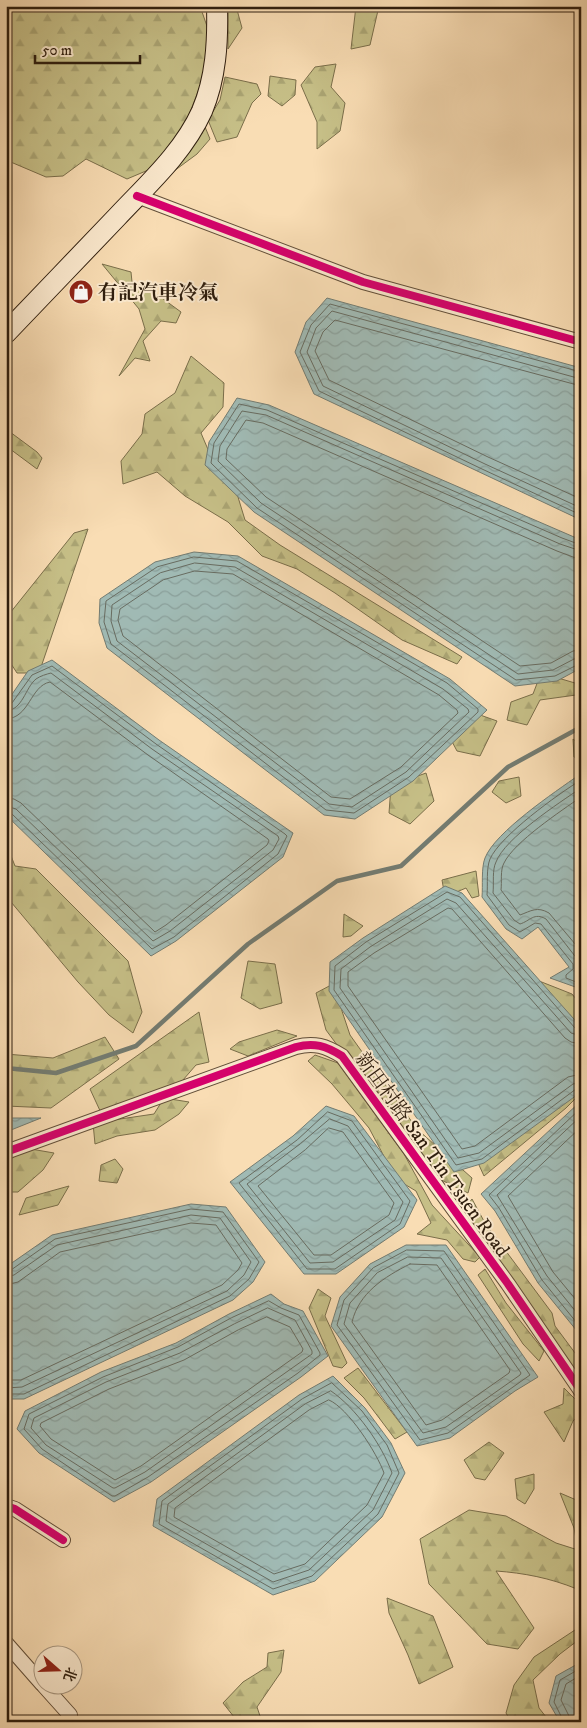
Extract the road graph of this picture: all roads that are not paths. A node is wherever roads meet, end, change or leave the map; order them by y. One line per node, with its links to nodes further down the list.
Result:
1 (217, 6): 2 (main road)
2 (137, 196): 3 (main road); 4 (street)
3 (6, 333)
4 (581, 342)
5 (6, 1152): 6 (street, 新田村路 San Tin Tsuen Road)
6 (581, 1391)
7 (6, 1506): 8 (street)
8 (63, 1540)
9 (6, 1643): 10 (street)
10 (32, 1673)
11 (53, 1696): 12 (street)
12 (70, 1715)

